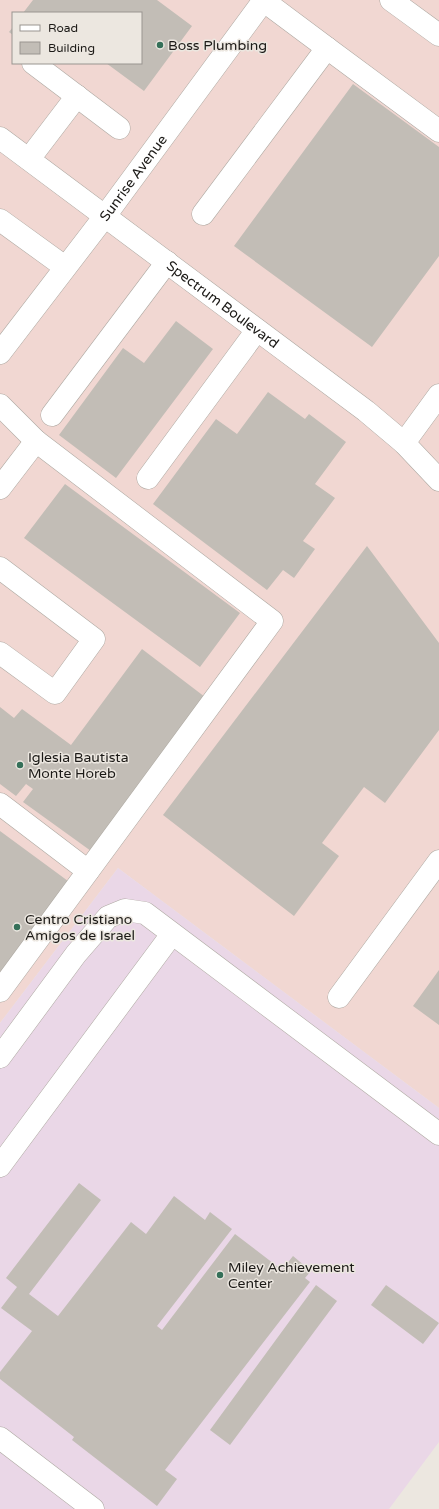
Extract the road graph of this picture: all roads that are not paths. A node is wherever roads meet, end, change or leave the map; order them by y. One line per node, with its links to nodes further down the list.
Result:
1 (264, 0): 4 (street); 12 (street, Sunrise Avenue)
2 (391, 0): 3 (street)
3 (439, 35)
4 (327, 48): 8 (street); 11 (street)
5 (34, 64): 6 (street)
6 (77, 96): 7 (street); 10 (street)
7 (119, 128)
8 (439, 131)
9 (0, 138): 10 (street, Spectrum Boulevard)
10 (29, 159): 12 (street, Spectrum Boulevard)
11 (203, 214)
12 (105, 216): 14 (street, Spectrum Boulevard); 15 (street, Sunrise Avenue)
13 (0, 220): 15 (street)
14 (167, 262): 16 (street, Spectrum Boulevard); 20 (street)
15 (65, 267): 17 (street, Sunrise Avenue)
16 (257, 330): 22 (street, Spectrum Boulevard); 23 (street)
17 (0, 353)
18 (439, 395): 22 (street)
19 (0, 405): 21 (street)
20 (52, 415)
21 (36, 441): 25 (street); 30 (street)
22 (404, 443): 24 (street, Spectrum Boulevard)
23 (148, 478)
24 (439, 480)
25 (0, 488)
26 (0, 568): 27 (street)
27 (0, 653)
28 (0, 804): 30 (street)
29 (439, 861): 33 (street)
30 (88, 871): 32 (street)
31 (172, 934): 34 (street); 35 (street); 36 (street)
32 (0, 991)
33 (339, 997)
34 (0, 1057)
35 (439, 1134)
36 (0, 1166)
37 (0, 1438): 38 (street)
38 (93, 1509)

